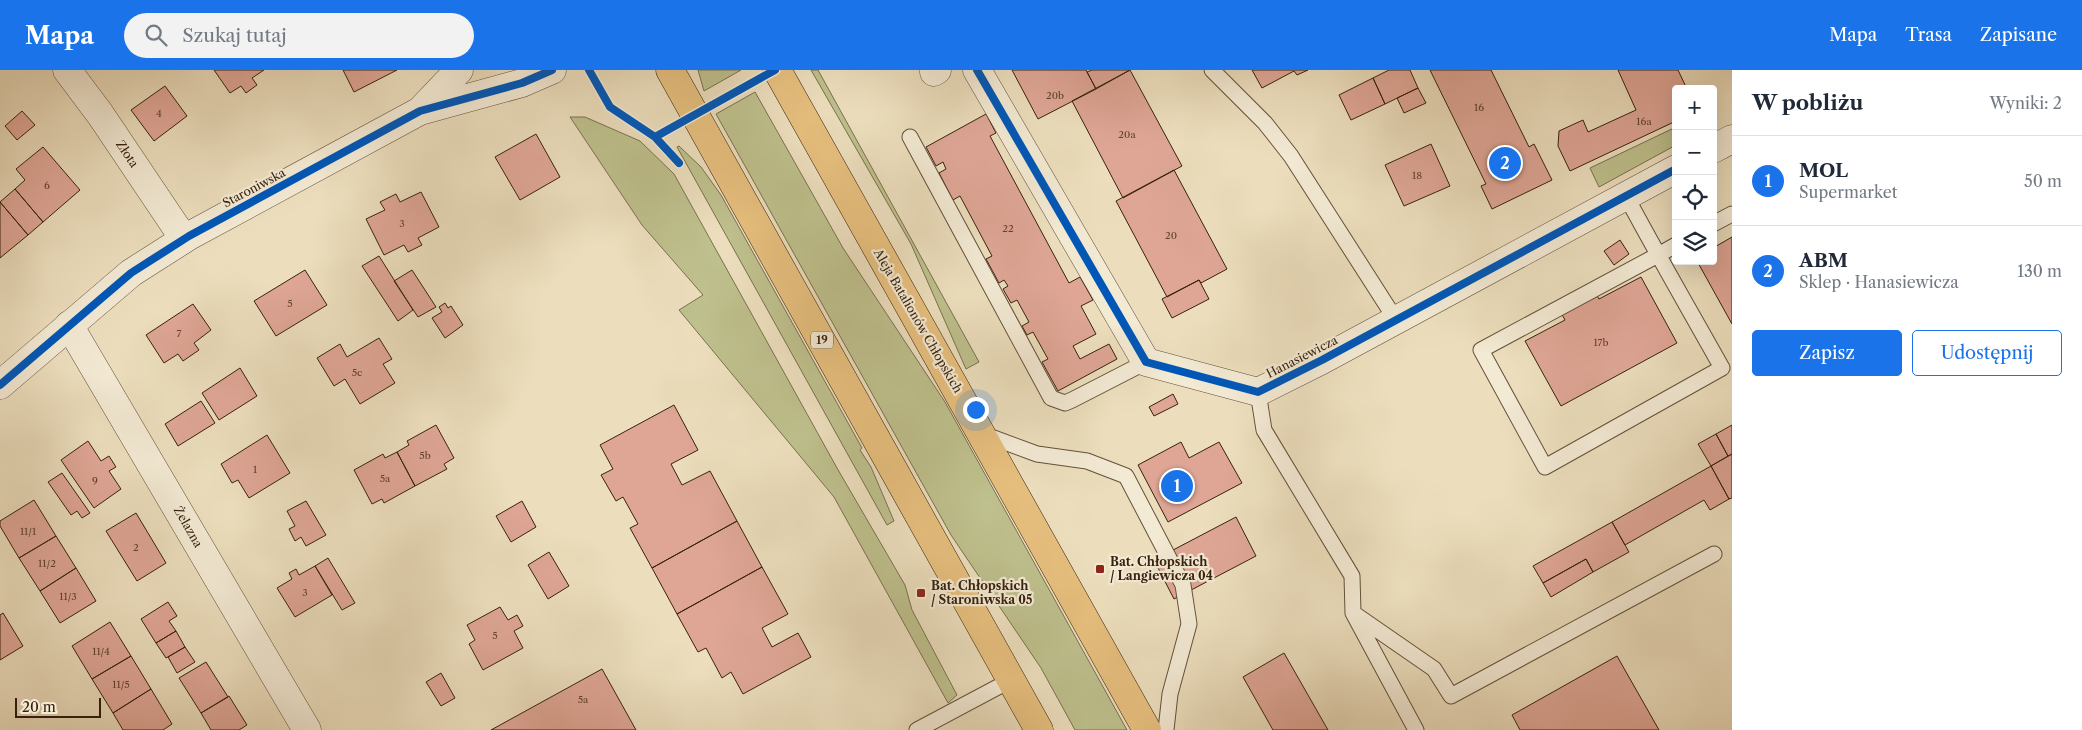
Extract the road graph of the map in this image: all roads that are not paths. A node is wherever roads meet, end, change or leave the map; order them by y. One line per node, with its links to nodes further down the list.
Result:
1 (67, 70): 16 (street, Złota)
2 (459, 70): 8 (street, Staroniwska)
3 (552, 70): 8 (street, Staroniwska)
4 (670, 70): 27 (main road, 19)
5 (777, 70): 24 (main road, Aleja Batalionów Chłopskich)
6 (977, 70): 21 (street)
7 (1212, 70): 19 (lane)
8 (420, 111): 16 (street, Staroniwska)
9 (910, 137): 21 (lane)
10 (1732, 139): 11 (street)
11 (1717, 147)
12 (1672, 171): 13 (street, Hanasiewicza)
13 (1626, 196): 18 (lane); 19 (street, Hanasiewicza)
14 (1732, 214): 15 (lane)
15 (1717, 222)
16 (184, 239): 20 (street, Staroniwska)
17 (1672, 247): 18 (lane)
18 (1658, 255): 18 (lane)
19 (1396, 320): 23 (street, Hanasiewicza)
20 (69, 325): 22 (street, Staroniwska); 28 (street, Żelazna)
21 (1146, 362): 23 (street, Hanasiewicza)
22 (0, 385)
23 (1258, 392): 26 (lane)
24 (982, 434): 31 (main road, Aleja Batalionów Chłopskich); 32 (lane)
25 (1714, 554): 26 (lane)
26 (1353, 613): 33 (lane)
27 (1011, 680): 29 (lane); 30 (main road, 19)
28 (307, 730)
29 (917, 730)
30 (1039, 730)
31 (1147, 730)
32 (1166, 730)
33 (1416, 730)

